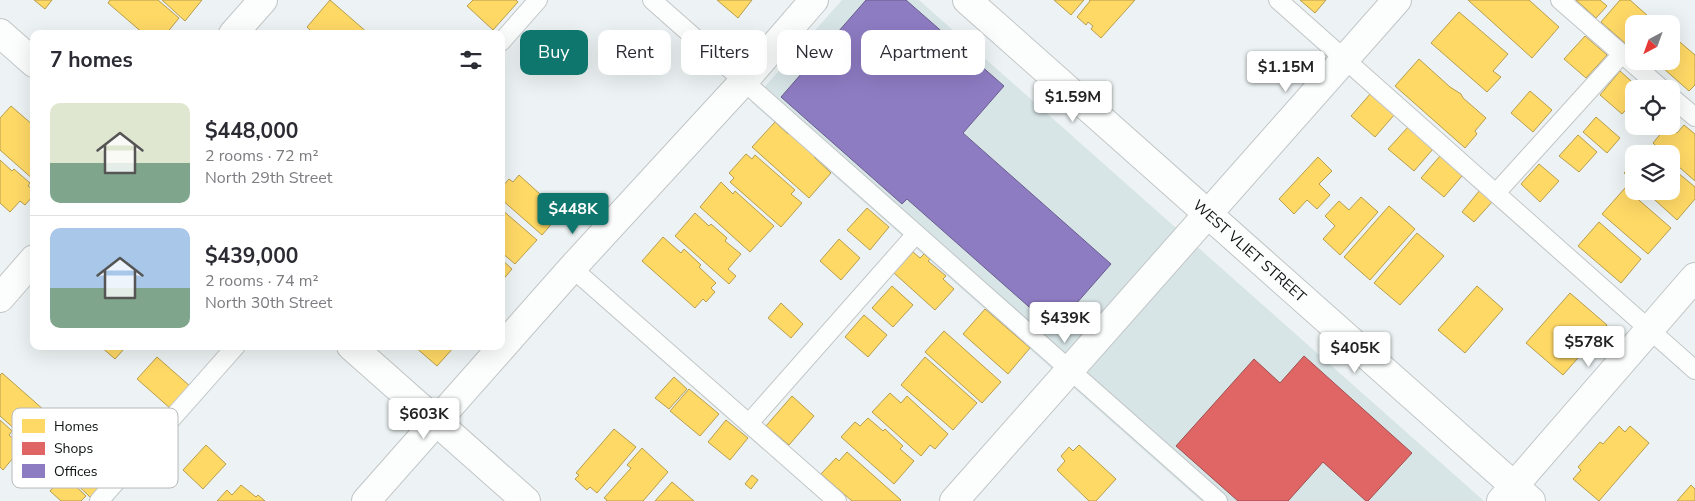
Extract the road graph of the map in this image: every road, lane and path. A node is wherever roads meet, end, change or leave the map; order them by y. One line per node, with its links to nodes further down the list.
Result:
1 (263, 0): 9 (street)
2 (538, 0): 11 (lane)
3 (652, 0): 16 (lane)
4 (814, 0): 16 (street)
5 (967, 0): 20 (street, WEST VLIET STREET)
6 (1278, 0): 14 (lane)
7 (1397, 0): 14 (street)
8 (1560, 0): 12 (lane)
9 (237, 30)
10 (0, 33): 13 (street)
11 (505, 37)
12 (1622, 54): 15 (lane); 19 (lane)
13 (30, 59)
14 (1345, 59): 19 (lane); 20 (street)
15 (1652, 80)
16 (743, 82): 21 (lane); 23 (street)
17 (1680, 104): 18 (lane)
18 (1695, 117)
19 (1496, 194): 26 (lane)
20 (1208, 214): 31 (street); 37 (street, WEST VLIET STREET)
21 (916, 234): 31 (lane); 35 (lane)
22 (30, 264): 25 (street)
23 (572, 268): 27 (street); 35 (lane)
24 (1695, 277): 26 (street)
25 (0, 298)
26 (1650, 330): 32 (lane); 37 (street)
27 (505, 344)
28 (232, 350): 33 (lane)
29 (355, 350): 34 (street)
30 (500, 350): 34 (street)
31 (1070, 370): 42 (street); 43 (lane)
32 (1695, 370)
33 (178, 412)
34 (436, 422): 39 (street); 40 (street)
35 (749, 423): 41 (lane)
36 (110, 488): 38 (lane)
37 (1515, 496)
38 (99, 501)
39 (366, 501)
40 (526, 501)
41 (837, 501)
42 (954, 501)
43 (1218, 501)

